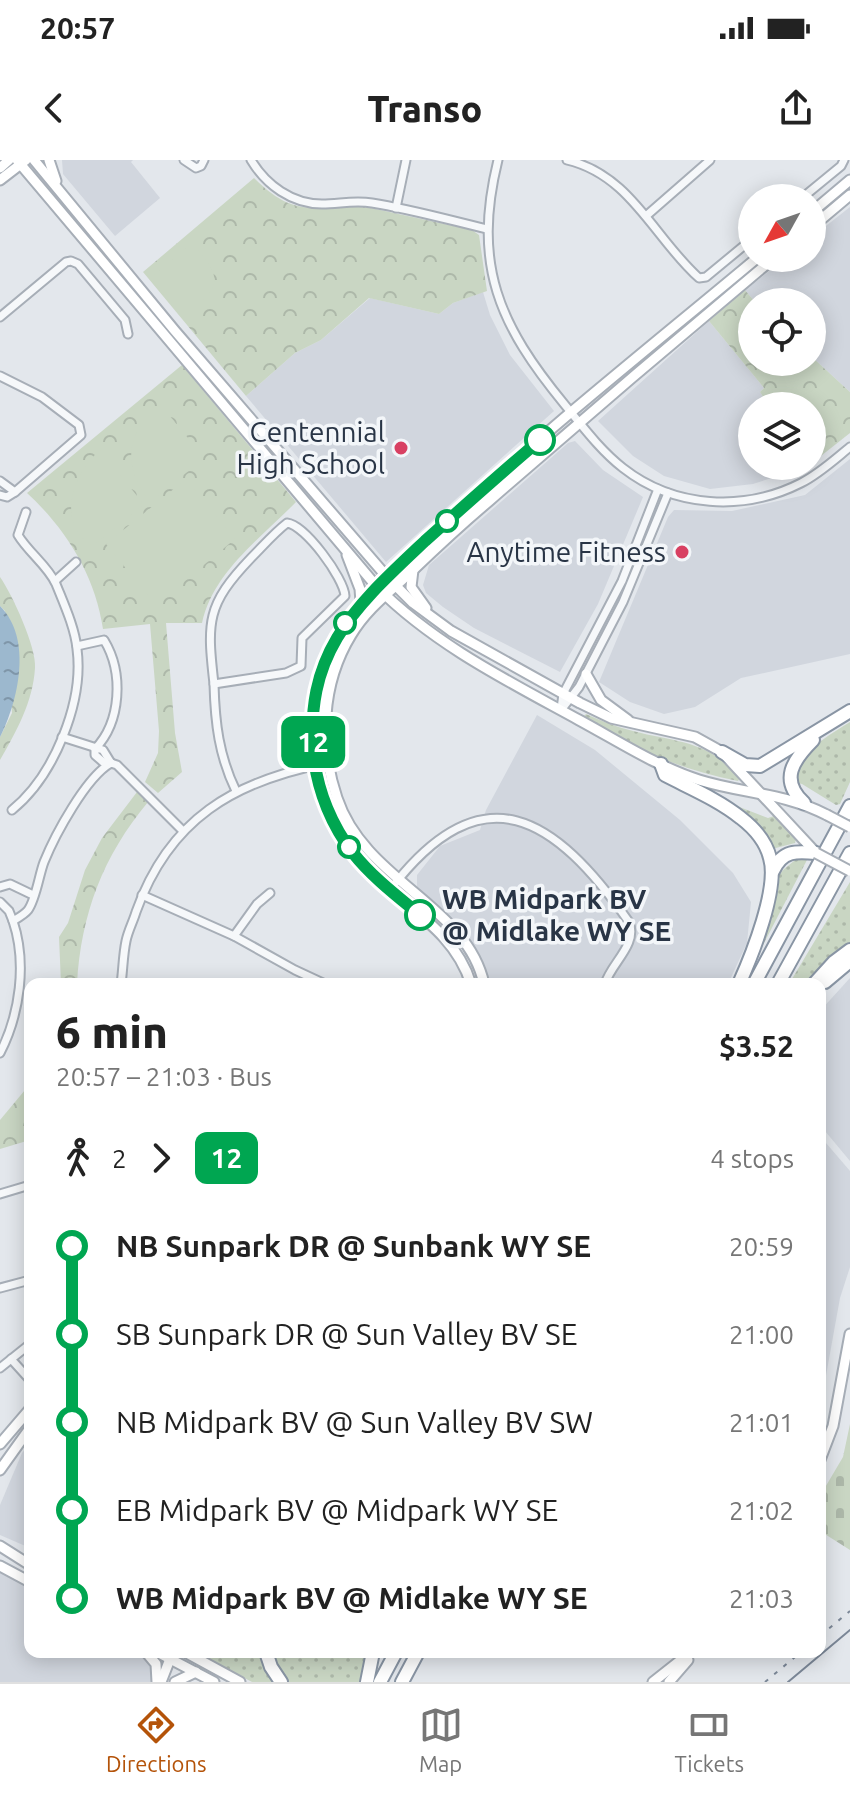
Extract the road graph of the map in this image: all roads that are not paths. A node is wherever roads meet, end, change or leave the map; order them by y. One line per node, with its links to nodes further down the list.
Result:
1 (9, 160): 13 (street)
2 (34, 160): 17 (street)
3 (49, 160): 17 (street)
4 (184, 160): 5 (street)
5 (204, 160)
6 (251, 160): 20 (street)
7 (406, 160): 20 (street)
8 (498, 160): 23 (street)
9 (567, 160): 22 (street)
10 (710, 160): 22 (street)
11 (844, 160): 16 (street)
12 (21, 161): 14 (street); 39 (street)
13 (0, 168)
14 (0, 180)
15 (850, 180): 19 (street)
16 (817, 184)
17 (58, 188): 42 (street)
18 (850, 195): 21 (street)
19 (826, 200)
20 (396, 208): 23 (street)
21 (826, 215)
22 (646, 216): 24 (street)
23 (487, 229): 30 (street)
24 (738, 251)
25 (740, 272): 30 (street)
26 (757, 272): 31 (street)
27 (0, 317): 28 (street)
28 (128, 334)
29 (0, 376): 35 (street)
30 (571, 413): 31 (street); 42 (street)
31 (579, 423): 34 (street); 41 (street)
32 (850, 447): 36 (street)
33 (0, 481): 35 (street)
34 (658, 489): 36 (street); 52 (street)
35 (15, 492): 37 (street)
36 (668, 493): 50 (street)
37 (0, 495)
38 (26, 512): 43 (street)
39 (343, 545): 45 (street); 47 (street)
40 (76, 562): 43 (street)
41 (413, 570): 44 (street); 48 (street)
42 (387, 577): 44 (street); 45 (street)
43 (55, 581): 49 (street)
44 (395, 586): 46 (street); 48 (street)
45 (377, 587): 46 (street); 47 (street)
46 (385, 595): 53 (street); 61 (street)
47 (361, 602): 63 (street)
48 (435, 620): 52 (street)
49 (77, 646): 57 (street); 58 (street)
50 (586, 674): 52 (street); 55 (street)
51 (214, 684): 51 (street); 64 (street)
52 (567, 696): 53 (street); 55 (street)
53 (561, 710): 62 (street)
54 (850, 711): 56 (highway)
55 (634, 724): 59 (street)
56 (827, 727): 59 (highway); 66 (highway)
57 (62, 737): 58 (street); 68 (street)
58 (95, 749): 60 (street)
59 (722, 752): 65 (street)
60 (111, 763): 70 (street); 79 (street)
61 (327, 763): 63 (street); 75 (street)
62 (661, 764): 65 (street); 74 (highway)
63 (315, 765): 64 (street); 77 (street)
64 (236, 791): 70 (street)
65 (760, 793): 66 (street); 71 (street)
66 (804, 803): 69 (street, bridge)
67 (850, 806): 93 (highway)
68 (12, 810)
69 (850, 827)
70 (183, 831): 80 (street)
71 (816, 853): 73 (street, bridge); 74 (highway)
72 (850, 853): 85 (highway)
73 (850, 871): 85 (highway)
74 (771, 879): 92 (highway)
75 (398, 880): 77 (street); 90 (street); 91 (street)
76 (0, 887): 79 (street)
77 (390, 890): 89 (street)
78 (270, 893): 83 (street)
79 (33, 895): 82 (street)
80 (142, 895): 83 (street); 87 (street)
81 (0, 902): 82 (street)
82 (13, 921): 97 (street)
83 (234, 936): 88 (street)
84 (850, 950): 95 (highway)
85 (793, 956): 94 (highway)
86 (850, 961): 96 (highway)
87 (122, 978)
88 (314, 978)
89 (469, 978)
90 (482, 978)
91 (608, 978)
92 (741, 978)
93 (757, 978)
94 (781, 978)
95 (819, 978)
96 (826, 982)
97 (0, 1053)
98 (24, 1187): 99 (street)
99 (0, 1194)
100 (24, 1282): 101 (street)
101 (0, 1288)
102 (850, 1334): 110 (street)
103 (24, 1349): 104 (street)
104 (11, 1359): 105 (street); 106 (street)
105 (0, 1368)
106 (24, 1373)
107 (24, 1416): 109 (street)
108 (24, 1436): 111 (street)
109 (0, 1444)
110 (826, 1444)
111 (0, 1470)
112 (0, 1546): 114 (street)
113 (0, 1553): 115 (street)
114 (24, 1562)
115 (24, 1563)
116 (0, 1566): 117 (street)
117 (24, 1579)
118 (151, 1658): 129 (street)
119 (174, 1658): 129 (street)
120 (178, 1658): 128 (street)
121 (196, 1658): 132 (street)
122 (268, 1658): 133 (highway)
123 (372, 1658): 134 (highway)
124 (393, 1658): 135 (highway)
125 (415, 1658): 136 (highway)
126 (684, 1658): 137 (street)
127 (687, 1658): 138 (street)
128 (196, 1672): 130 (street); 131 (street)
129 (162, 1682)
130 (175, 1682)
131 (214, 1682)
132 (240, 1682)
133 (281, 1682)
134 (367, 1682)
135 (380, 1682)
136 (402, 1682)
137 (653, 1682)
138 (669, 1682)

